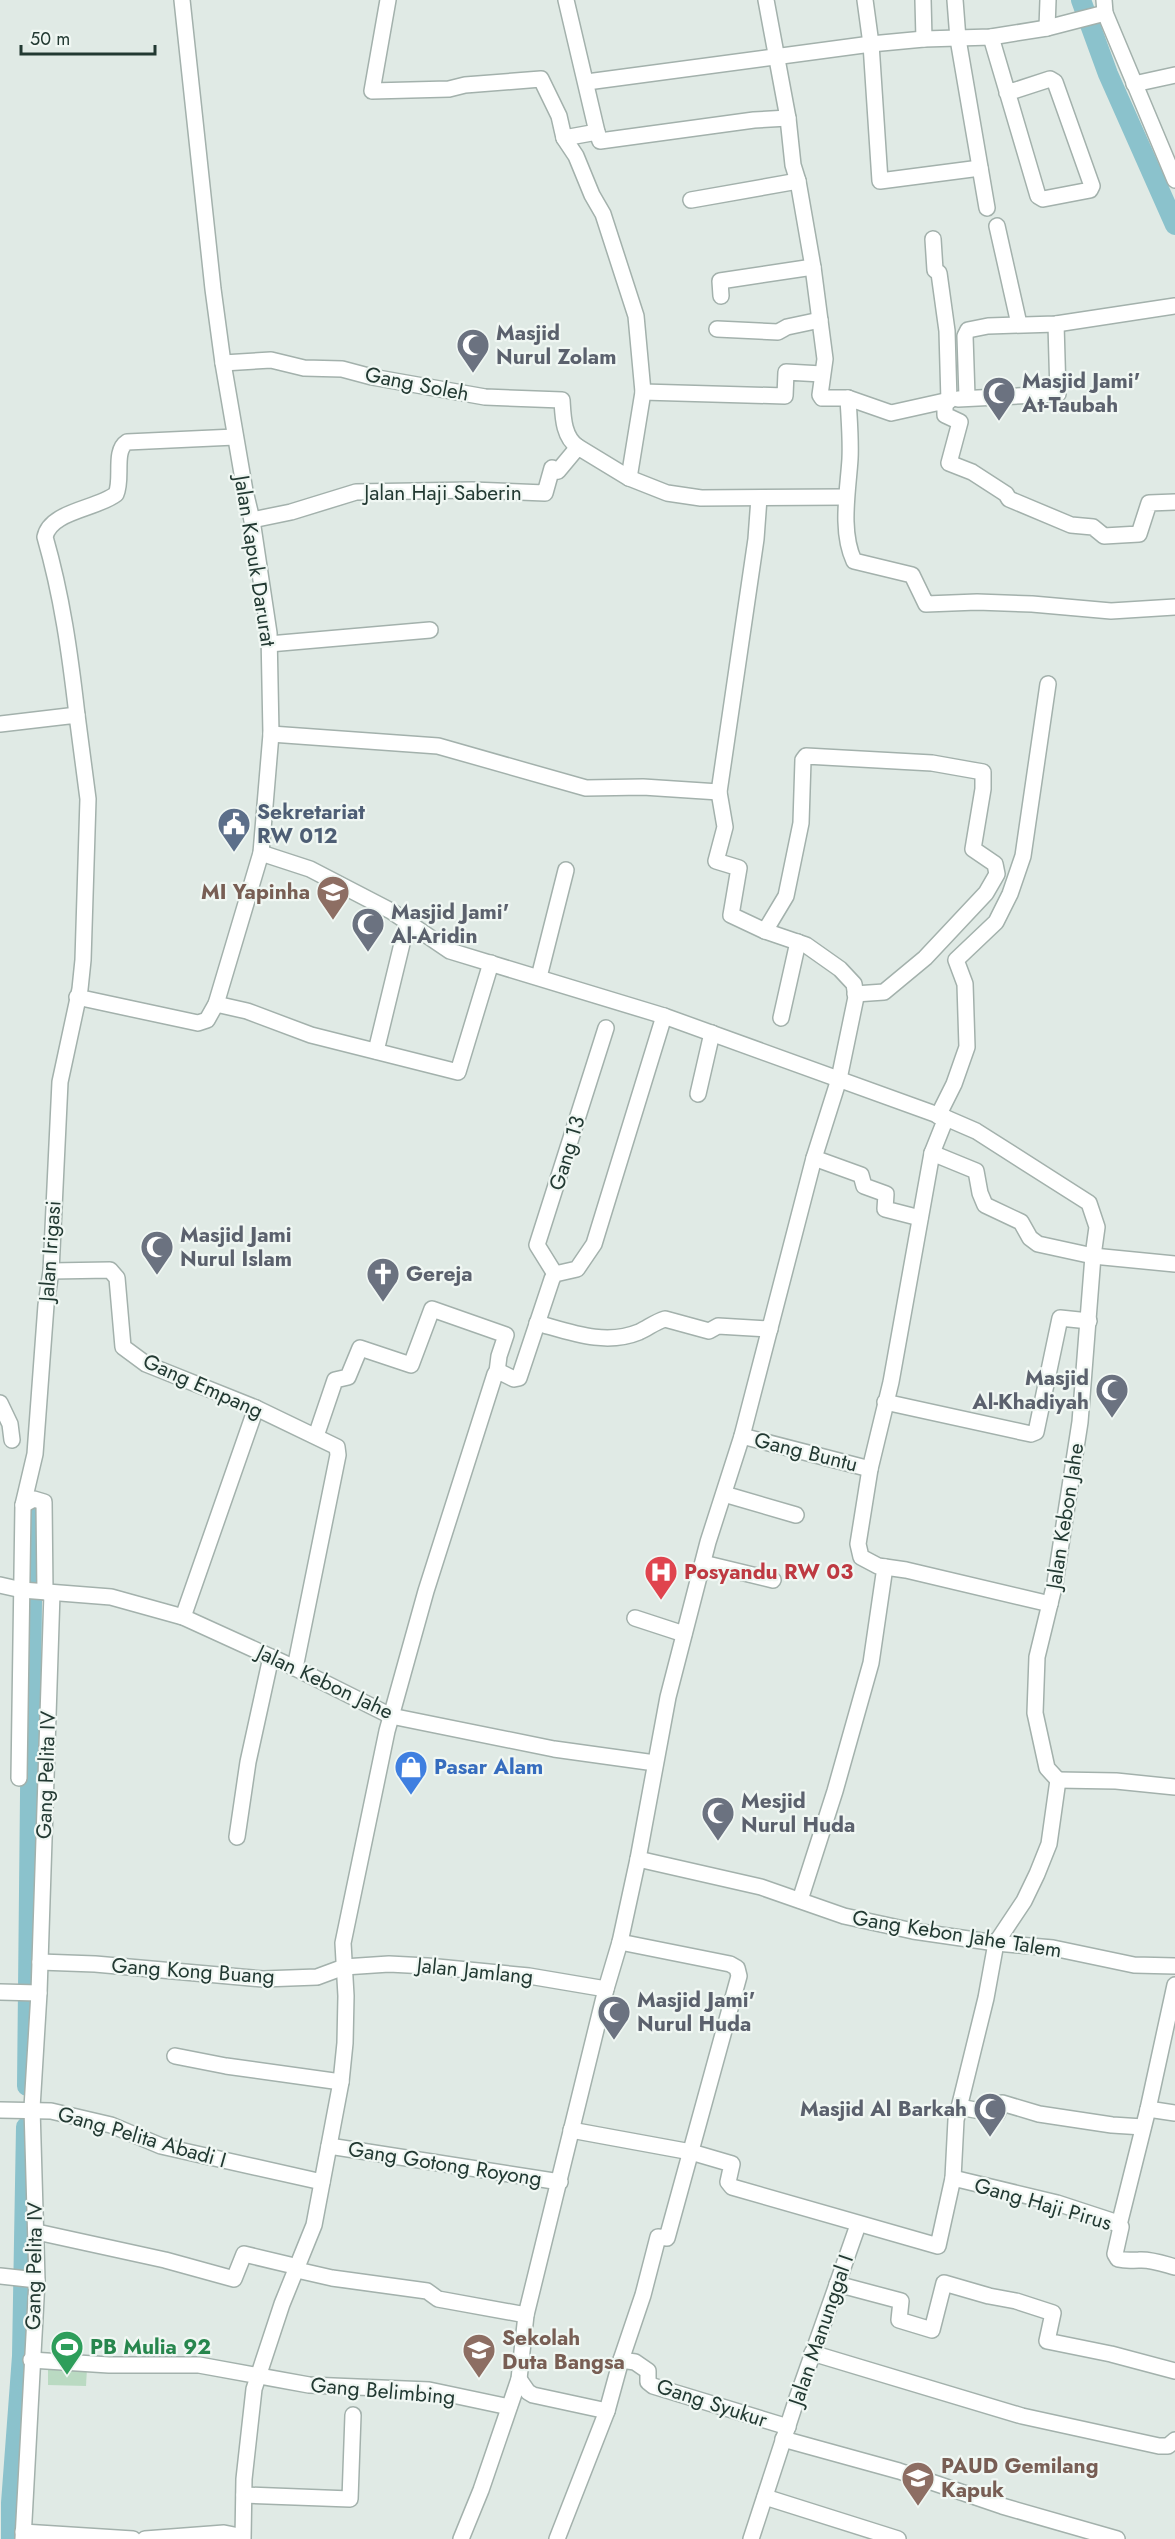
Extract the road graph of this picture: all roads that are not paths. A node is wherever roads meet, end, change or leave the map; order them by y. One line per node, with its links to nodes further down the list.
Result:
1 (182, 0): 37 (street, Jalan Kapuk Darurat)
2 (388, 0): 22 (street)
3 (566, 0): 17 (street)
4 (766, 0): 15 (street)
5 (865, 0): 14 (street)
6 (923, 0): 12 (street)
7 (955, 0): 13 (street)
8 (1048, 0): 10 (street)
9 (1100, 10): 10 (street); 18 (street)
10 (1050, 27): 11 (street)
11 (991, 37): 13 (street); 19 (street)
12 (924, 39): 13 (street); 14 (street)
13 (958, 39): 23 (street)
14 (871, 44): 15 (street); 23 (street)
15 (776, 56): 17 (street); 20 (street)
16 (1175, 75): 18 (street)
17 (586, 82): 21 (street)
18 (1134, 84): 24 (street)
19 (1007, 93): 19 (street)
20 (788, 118): 21 (street); 25 (street)
21 (597, 132): 22 (street)
22 (564, 138): 39 (street)
23 (980, 168): 27 (street)
24 (1175, 180)
25 (798, 182): 26 (street); 30 (street)
26 (692, 200)
27 (987, 208)
28 (997, 226): 34 (street)
29 (933, 239): 42 (street)
30 (813, 267): 31 (street); 33 (street)
31 (721, 296)
32 (1175, 306): 35 (street)
33 (820, 320): 36 (street); 38 (street)
34 (1019, 324): 35 (street); 40 (street)
35 (1056, 324): 40 (street)
36 (717, 329)
37 (223, 363): 43 (street, Jalan Kapuk Darurat); 44 (street, Gang Soleh)
38 (822, 374): 39 (street); 41 (street)
39 (643, 392): 45 (street)
40 (966, 397): 42 (street)
41 (848, 398): 42 (street); 46 (street)
42 (947, 401): 48 (street)
43 (236, 437): 49 (street, Jalan Kapuk Darurat); 54 (street, Jalan Irigasi)
44 (578, 447): 45 (street); 49 (street, Jalan Haji Saberin)
45 (629, 478): 47 (street)
46 (846, 497): 47 (street); 50 (street)
47 (759, 498): 57 (street)
48 (1175, 502)
49 (252, 520): 52 (street, Jalan Kapuk Darurat)
50 (1175, 607)
51 (430, 630): 52 (street)
52 (269, 644): 56 (street, Jalan Kapuk Darurat)
53 (1048, 684): 75 (street)
54 (77, 715): 55 (street); 66 (street, Jalan Irigasi)
55 (0, 724)
56 (271, 734): 57 (street); 58 (street, Jalan Kapuk Darurat)
57 (719, 792): 61 (street)
58 (261, 853): 60 (street, Jalan Kebon Jahe); 67 (street, Jalan Kapuk Darurat)
59 (566, 870): 64 (street)
60 (407, 923): 63 (street, Jalan Kebon Jahe); 72 (street)
61 (765, 931): 62 (street); 65 (street)
62 (798, 942): 65 (street); 69 (street)
63 (491, 963): 64 (street, Jalan Kebon Jahe); 72 (street)
64 (539, 977): 68 (street, Jalan Kebon Jahe)
65 (855, 994): 73 (street)
66 (77, 997): 67 (street); 81 (street, Jalan Irigasi)
67 (216, 1004): 72 (street)
68 (664, 1016): 71 (street, Jalan Kebon Jahe); 82 (street)
69 (781, 1018)
70 (606, 1028): 82 (street, Gang 13)
71 (712, 1033): 73 (street, Jalan Kebon Jahe); 74 (street)
72 (376, 1051)
73 (839, 1079): 75 (street, Jalan Kebon Jahe); 77 (street)
74 (698, 1094)
75 (942, 1117): 76 (street); 79 (street, Jalan Kebon Jahe)
76 (932, 1153): 78 (street); 79 (street)
77 (814, 1158): 78 (street); 85 (street)
78 (920, 1218): 87 (street)
79 (1093, 1256): 80 (street); 83 (street, Jalan Kebon Jahe)
80 (1175, 1264)
81 (51, 1272): 89 (street, Gang Empang); 95 (street, Jalan Irigasi)
82 (555, 1274): 84 (street)
83 (1089, 1321): 87 (street); 103 (street, Jalan Kebon Jahe)
84 (537, 1323): 85 (street); 86 (street)
85 (770, 1329): 91 (street)
86 (497, 1372): 90 (street); 109 (street)
87 (885, 1402): 93 (street)
88 (0, 1403): 92 (street)
89 (256, 1408): 90 (street, Gang Empang); 104 (street)
90 (316, 1436): 108 (street, Gang Empang)
91 (742, 1436): 93 (street, Gang Buntu); 94 (street)
92 (12, 1440)
93 (870, 1469): 98 (street)
94 (724, 1494): 96 (street); 97 (street)
95 (23, 1505): 101 (street, Jalan Irigasi); 102 (street)
96 (796, 1515)
97 (703, 1563): 99 (street); 106 (street)
98 (885, 1567): 103 (street); 116 (street)
99 (773, 1580)
100 (0, 1585): 101 (street, Jalan Kebon Jahe)
101 (25, 1590): 102 (street, Jalan Kebon Jahe); 111 (street, Jalan Irigasi)
102 (47, 1592): 104 (street, Jalan Kebon Jahe); 119 (street, Gang Pelita IV)
103 (1050, 1604): 112 (street, Jalan Kebon Jahe)
104 (183, 1617): 107 (street, Jalan Kebon Jahe)
105 (635, 1618): 106 (street)
106 (684, 1634): 110 (street)
107 (271, 1657): 108 (street, Jalan Kebon Jahe); 114 (street)
108 (295, 1668): 109 (street, Jalan Kebon Jahe)
109 (391, 1716): 110 (street, Jalan Kebon Jahe); 121 (street)
110 (656, 1763): 115 (street)
111 (19, 1778)
112 (1058, 1780): 113 (street); 118 (street)
113 (1175, 1787)
114 (237, 1837)
115 (638, 1859): 116 (street, Gang Kebon Jahe Talem); 117 (street)
116 (800, 1900): 118 (street, Gang Kebon Jahe Talem)
117 (620, 1942): 123 (street); 136 (street)
118 (996, 1943): 120 (street, Gang Kebon Jahe Talem); 128 (street)
119 (40, 1962): 121 (street, Gang Kong Buang); 125 (street, Gang Pelita IV)
120 (1175, 1966)
121 (344, 1967): 123 (street, Jalan Jamlang); 127 (street)
122 (1175, 1985): 130 (street)
123 (606, 1989): 134 (street)
124 (4, 1992): 125 (street)
125 (37, 1993): 129 (street, Gang Pelita IV)
126 (175, 2056): 127 (street)
127 (341, 2082): 135 (street)
128 (959, 2107): 133 (street); 137 (street)
129 (28, 2109): 131 (street, Gang Pelita Abadi I); 138 (street, Gang Pelita Abadi I); 142 (street, Gang Pelita IV)
130 (1148, 2109): 132 (street); 133 (street)
131 (0, 2110)
132 (1175, 2113)
133 (1143, 2127): 141 (street)
134 (571, 2130): 136 (street); 139 (street)
135 (329, 2146): 138 (street); 139 (street, Gang Gotong Royong)
136 (691, 2152): 140 (street); 151 (street)
137 (953, 2178): 140 (street, Gang Haji Pirus); 141 (street, Gang Haji Pirus)
138 (322, 2182): 144 (street)
139 (560, 2182): 148 (street)
140 (858, 2224): 147 (street, Jalan Manunggal I)
141 (1119, 2225): 143 (street, Gang Haji Pirus)
142 (37, 2232): 144 (street); 146 (street, Gang Pelita IV)
143 (1175, 2267)
144 (297, 2270): 148 (street); 153 (street)
145 (6, 2277): 146 (street)
146 (34, 2279): 150 (street, Gang Pelita IV)
147 (837, 2284): 149 (street, Jalan Manunggal I); 152 (street)
148 (526, 2315): 154 (street)
149 (812, 2353): 158 (street, Jalan Manunggal I); 159 (street)
150 (31, 2360): 153 (street, Gang Belimbing); 162 (street, Gang Pelita IV)
151 (621, 2360): 156 (street); 158 (street, Gang Syukur)
152 (1175, 2371)
153 (257, 2377): 155 (street, Gang Belimbing); 160 (street)
154 (519, 2379): 155 (street); 156 (street)
155 (509, 2407): 166 (street)
156 (607, 2410): 167 (street)
157 (353, 2415): 160 (street)
158 (786, 2433): 161 (street, Jalan Manunggal I); 170 (street)
159 (1175, 2440)
160 (244, 2495): 165 (street)
161 (765, 2497): 168 (street, Jalan Manunggal I); 169 (street)
162 (23, 2536): 163 (street)
163 (133, 2539)
164 (146, 2539): 165 (street)
165 (242, 2539)
166 (461, 2539)
167 (557, 2539)
168 (751, 2539)
169 (898, 2539)
170 (1117, 2539)

